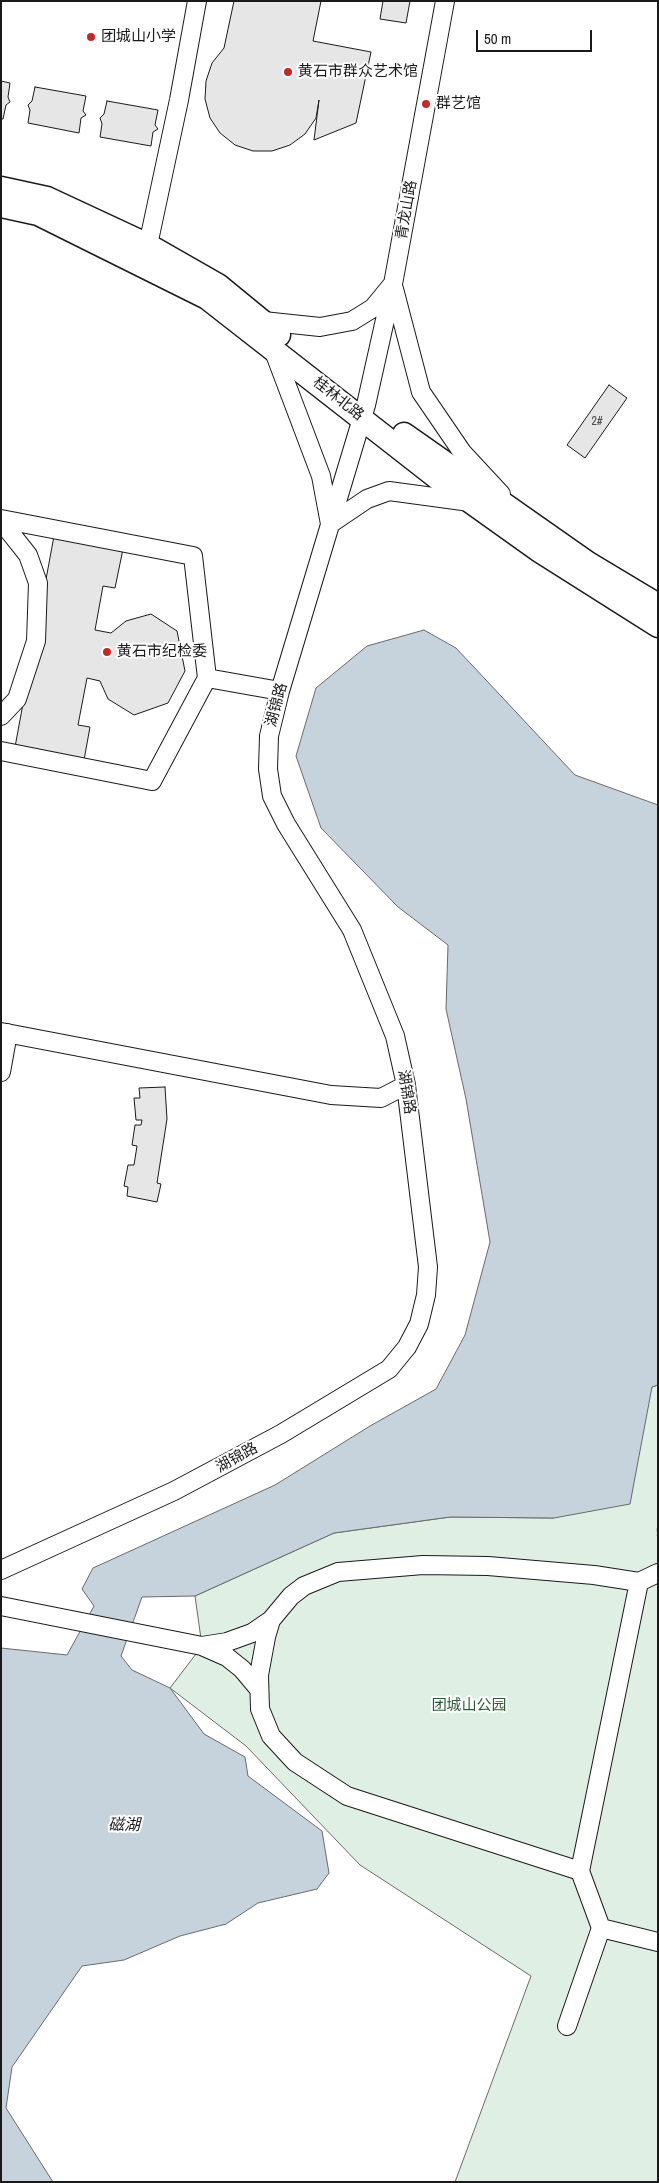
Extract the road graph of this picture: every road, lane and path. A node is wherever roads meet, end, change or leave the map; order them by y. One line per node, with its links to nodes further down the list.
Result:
1 (197, 1): 5 (street)
2 (445, 1): 6 (street, 青龙山路)
3 (1, 188): 5 (main road, 桂林北路)
4 (1, 206): 8 (main road, 桂林北路)
5 (148, 245): 7 (main road, 桂林北路)
6 (393, 284): 7 (street); 9 (street, 青龙山路); 11 (street)
7 (263, 322): 9 (main road, 桂林北路)
8 (273, 349): 9 (main road, 桂林北路); 13 (street)
9 (364, 412): 10 (main road, 桂林北路); 11 (main road, 桂林北路); 13 (street, 湖锦路)
10 (471, 502): 13 (street); 15 (main road, 桂林北路)
11 (518, 513): 14 (main road, 桂林北路)
12 (1, 520): 16 (street); 18 (street)
13 (330, 524): 17 (street, 湖锦路)
14 (658, 605)
15 (658, 626)
16 (208, 678): 17 (street); 19 (street)
17 (280, 691): 22 (street, 湖锦路)
18 (1, 716)
19 (1, 751)
20 (4, 1033): 21 (street); 22 (street)
21 (1, 1072)
22 (406, 1085): 25 (street, 湖锦路)
23 (658, 1528): 24 (path)
24 (658, 1536)
25 (4, 1570)
26 (658, 1573): 27 (street)
27 (639, 1582): 29 (street); 32 (street)
28 (1, 1606): 30 (street)
29 (271, 1620): 30 (street); 31 (street)
30 (202, 1646): 31 (street)
31 (258, 1688): 32 (street)
32 (580, 1871): 33 (street)
33 (601, 1928): 34 (street); 35 (street)
34 (658, 1942)
35 (567, 2026)

